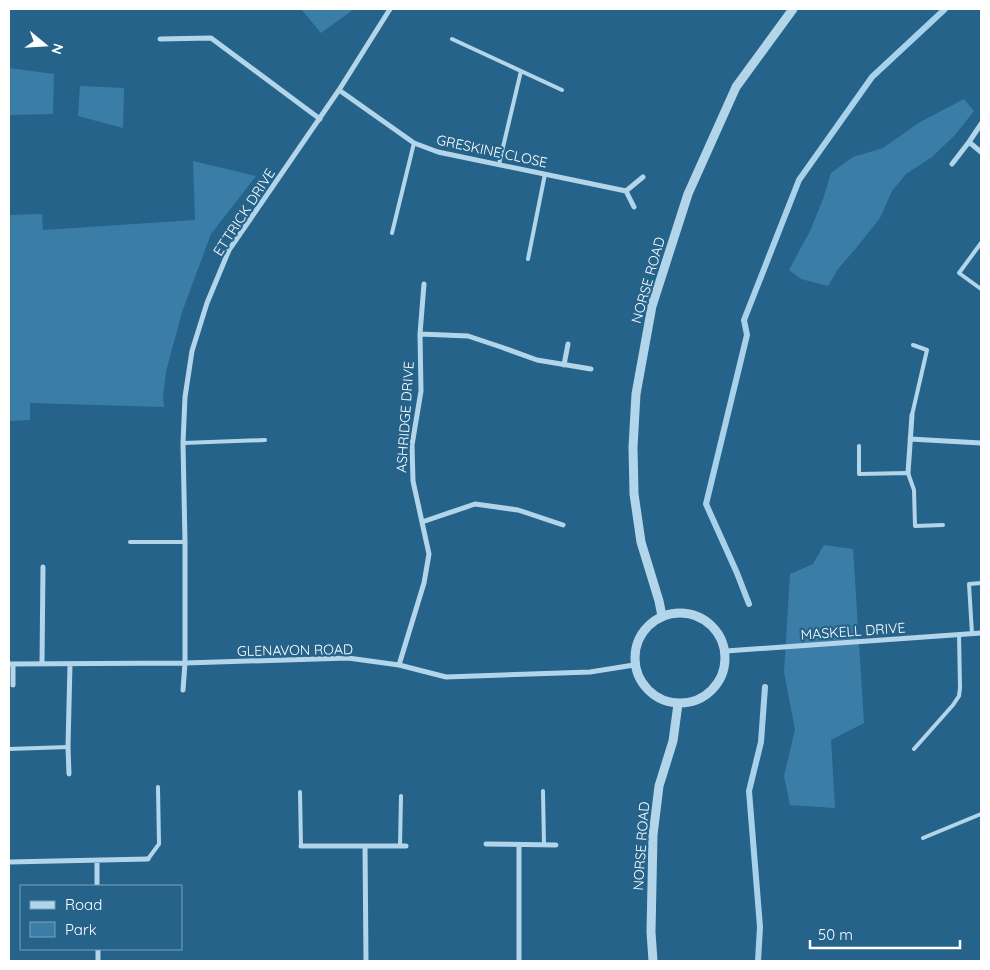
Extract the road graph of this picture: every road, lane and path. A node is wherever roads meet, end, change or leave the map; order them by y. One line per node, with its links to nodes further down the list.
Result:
1 (390, 9): 6 (street, ETTRICK DRIVE)
2 (793, 9): 43 (street, NORSE ROAD)
3 (160, 39): 8 (street)
4 (452, 39): 5 (lane)
5 (521, 71): 7 (lane); 13 (lane)
6 (339, 90): 8 (street, ETTRICK DRIVE); 11 (street, GRESKINE CLOSE)
7 (562, 90)
8 (320, 119): 32 (street, ETTRICK DRIVE)
9 (981, 124): 10 (street)
10 (969, 142): 12 (street); 14 (street)
11 (414, 143): 13 (street, GRESKINE CLOSE); 19 (lane)
12 (981, 152)
13 (499, 164): 15 (street, GRESKINE CLOSE)
14 (952, 164)
15 (545, 174): 17 (street, GRESKINE CLOSE); 21 (lane)
16 (643, 177): 17 (street)
17 (626, 191): 18 (street)
18 (634, 207)
19 (392, 232)
20 (981, 243): 23 (lane)
21 (528, 259)
22 (424, 284): 24 (street, ASHRIDGE DRIVE)
23 (981, 289)
24 (420, 334): 27 (street); 36 (street, ASHRIDGE DRIVE)
25 (568, 344): 27 (street)
26 (913, 345): 29 (lane)
27 (564, 364): 28 (street)
28 (591, 369)
29 (912, 415): 30 (street)
30 (910, 439): 33 (street); 35 (street)
31 (264, 440): 32 (lane)
32 (183, 443): 40 (street, ETTRICK DRIVE)
33 (981, 443)
34 (859, 446): 35 (lane)
35 (908, 473): 38 (lane)
36 (422, 522): 37 (street); 52 (street, ASHRIDGE DRIVE)
37 (562, 525)
38 (943, 525)
39 (130, 542): 40 (lane)
40 (185, 542): 49 (street, ETTRICK DRIVE)
41 (43, 567): 48 (street)
42 (981, 583): 46 (lane)
43 (662, 616): 47 (street); 53 (street)
44 (981, 633): 46 (street, MASKELL DRIVE)
45 (959, 634): 46 (street, MASKELL DRIVE); 47 (street, MASKELL DRIVE); 59 (lane)
46 (972, 634)
47 (726, 651): 56 (street)
48 (42, 663): 50 (street, GLENAVON ROAD); 51 (street, GLENAVON ROAD)
49 (185, 663): 51 (street, GLENAVON ROAD); 52 (street, GLENAVON ROAD); 55 (street, ETTRICK DRIVE)
50 (11, 664): 54 (street, GLENAVON ROAD)
51 (70, 664): 57 (street)
52 (399, 665): 53 (street, GLENAVON ROAD)
53 (634, 665): 56 (street)
54 (13, 685)
55 (184, 690)
56 (678, 704): 81 (street, NORSE ROAD)
57 (68, 747): 58 (lane); 60 (street)
58 (9, 749)
59 (914, 749)
60 (68, 774)
61 (158, 787): 75 (lane)
62 (543, 791): 69 (lane)
63 (300, 792): 71 (lane)
64 (401, 796): 73 (lane)
65 (981, 814): 66 (lane)
66 (923, 838)
67 (486, 844): 68 (street)
68 (519, 845): 69 (street); 80 (street)
69 (544, 845): 70 (street)
70 (556, 845)
71 (302, 846): 72 (street)
72 (364, 846): 73 (street); 79 (street)
73 (400, 846): 74 (street)
74 (406, 846)
75 (148, 859): 76 (street)
76 (96, 861): 77 (street); 78 (street)
77 (9, 862)
78 (97, 885)
79 (366, 961)
80 (519, 961)
81 (653, 961)

